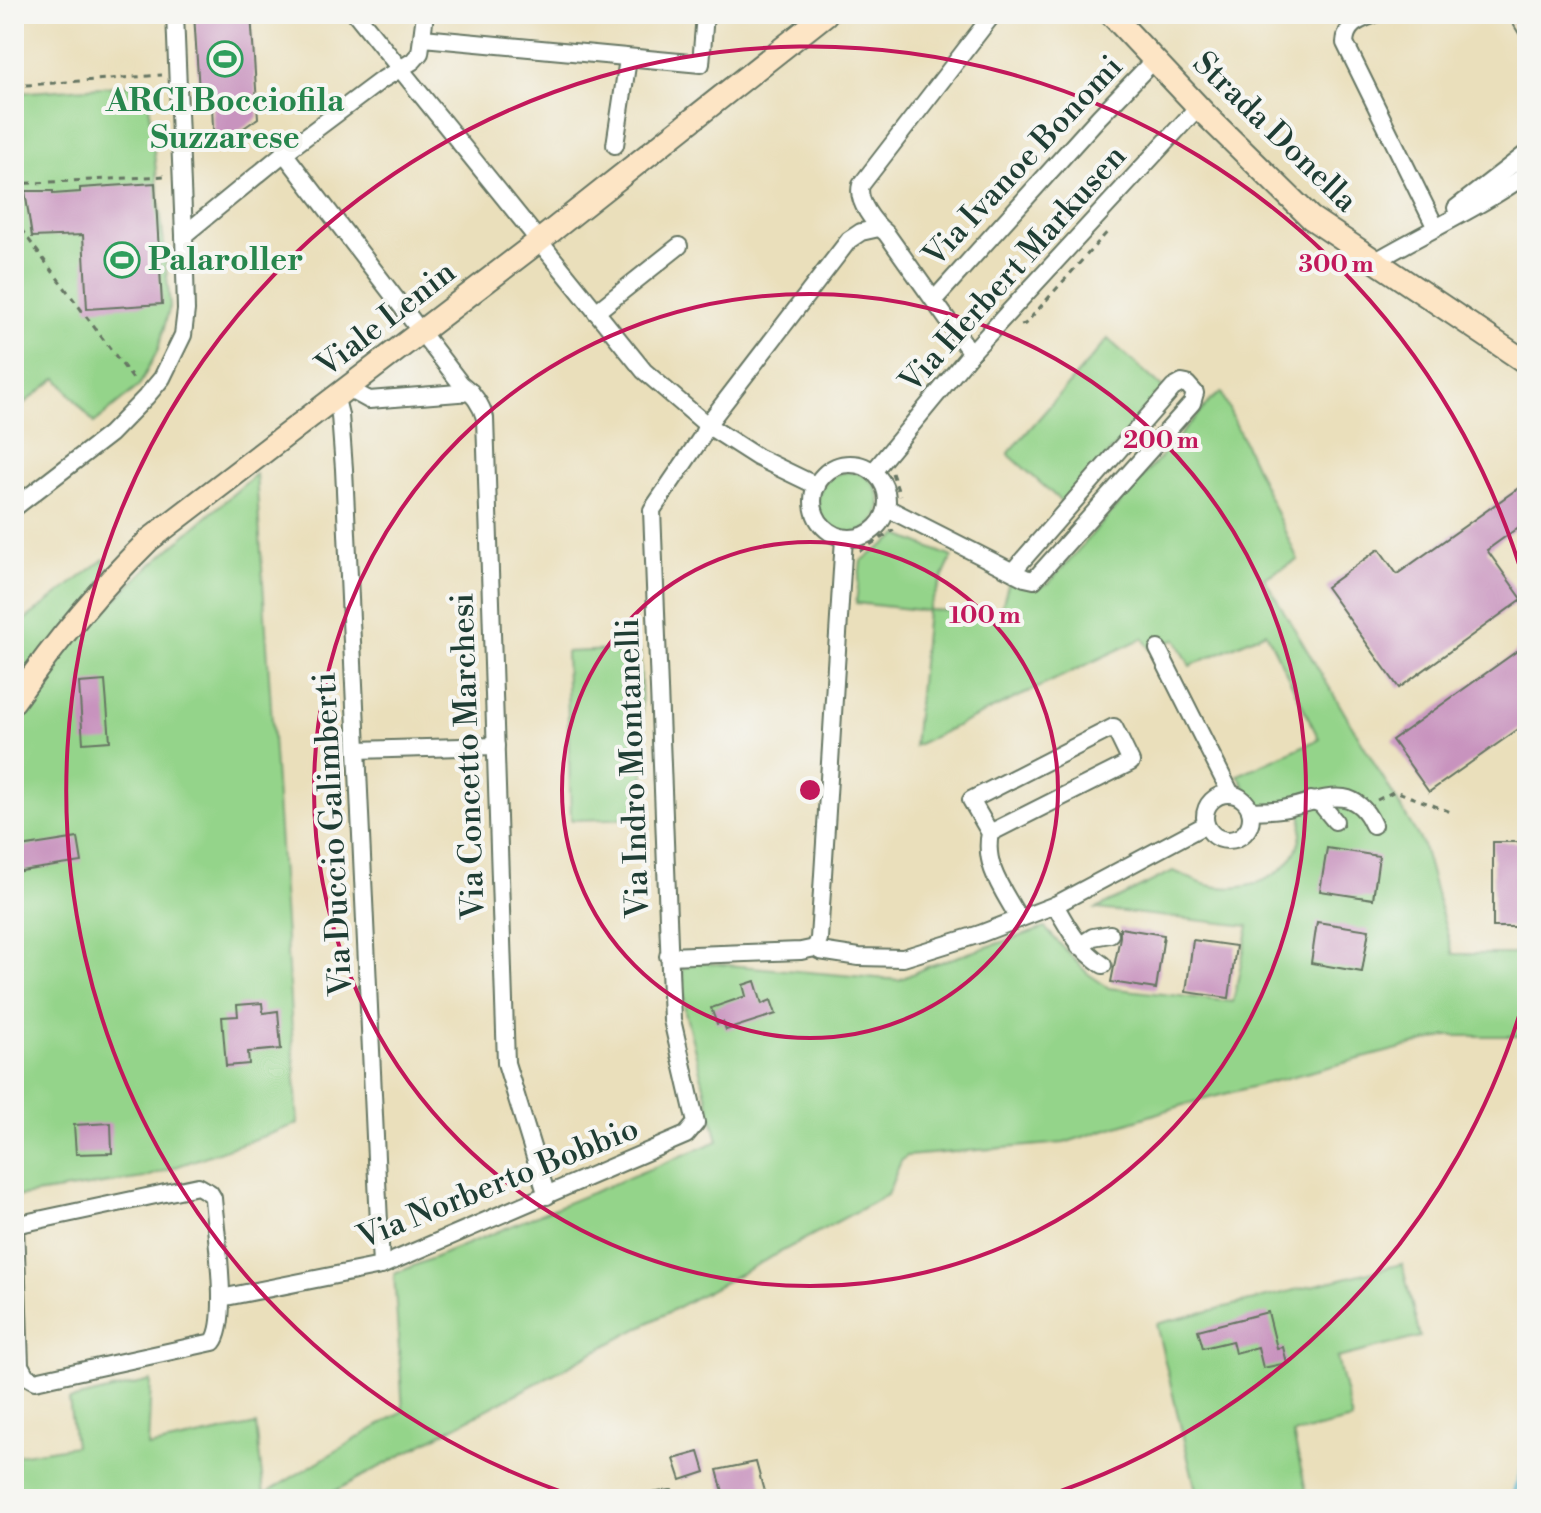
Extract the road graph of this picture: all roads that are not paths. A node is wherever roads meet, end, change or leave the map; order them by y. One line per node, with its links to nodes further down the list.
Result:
1 (175, 14): 21 (street)
2 (356, 14): 12 (street)
3 (425, 14): 9 (street)
4 (705, 14): 10 (street)
5 (826, 14): 23 (main road, Viale Lenin)
6 (993, 14): 18 (street)
7 (1375, 14): 19 (street)
8 (1115, 15): 11 (main road, Strada Donella)
9 (423, 38): 10 (street); 12 (street)
10 (628, 59): 14 (street)
11 (1154, 60): 13 (main road, Strada Donella); 26 (street, Via Ivanoe Bonomi)
12 (402, 69): 15 (street); 23 (street)
13 (1198, 107): 25 (main road, Strada Donella); 29 (street, Via Herbert Markusen)
14 (615, 145)
15 (284, 153): 21 (street); 28 (street, Via Concetto Marchesi)
16 (1527, 153): 19 (street)
17 (1527, 177): 19 (street)
18 (860, 198): 20 (street); 22 (street)
19 (1435, 226): 25 (street)
20 (879, 228): 22 (street); 26 (street)
21 (184, 235): 36 (street)
22 (851, 238): 33 (street, Via Indro Montanelli)
23 (539, 241): 27 (street); 28 (main road, Viale Lenin)
24 (679, 246): 27 (street)
25 (1374, 262): 30 (main road, Strada Donella)
26 (934, 300): 29 (street)
27 (596, 312): 33 (street)
28 (421, 331): 31 (street, Via Concetto Marchesi); 32 (main road, Viale Lenin)
29 (971, 353): 34 (street, Via Herbert Markusen)
30 (1527, 363)
31 (471, 392): 32 (street); 42 (street, Via Concetto Marchesi)
32 (342, 394): 41 (main road, Viale Lenin); 43 (street, Via Duccio Galimberti)
33 (707, 425): 35 (street); 56 (street, Via Indro Montanelli)
34 (873, 472): 35 (street); 37 (street)
35 (817, 486): 38 (street)
36 (14, 508)
37 (894, 521): 38 (street); 39 (street)
38 (844, 538): 55 (street)
39 (1013, 571): 39 (street)
40 (1158, 649): 44 (street)
41 (14, 701)
42 (496, 746): 43 (street); 59 (street, Via Concetto Marchesi)
43 (357, 750): 60 (street, Via Duccio Galimberti)
44 (1231, 794): 46 (street); 49 (street)
45 (1311, 800): 46 (street); 47 (street); 48 (street)
46 (1250, 811): 49 (street)
47 (1369, 818)
48 (1335, 821)
49 (1205, 825): 51 (street)
50 (990, 833): 50 (street); 52 (street)
51 (1055, 905): 52 (street); 54 (street)
52 (1019, 919): 55 (street)
53 (1110, 934): 54 (street)
54 (1079, 946): 57 (street)
55 (815, 948): 56 (street)
56 (668, 956): 58 (street, Via Indro Montanelli)
57 (1103, 965)
58 (696, 1123): 59 (street, Via Norberto Bobbio)
59 (547, 1196): 60 (street, Via Norberto Bobbio)
60 (381, 1266): 61 (street, Via Norberto Bobbio)
61 (221, 1298): 61 (street)
62 (671, 1495): 63 (lane)
63 (646, 1499)

